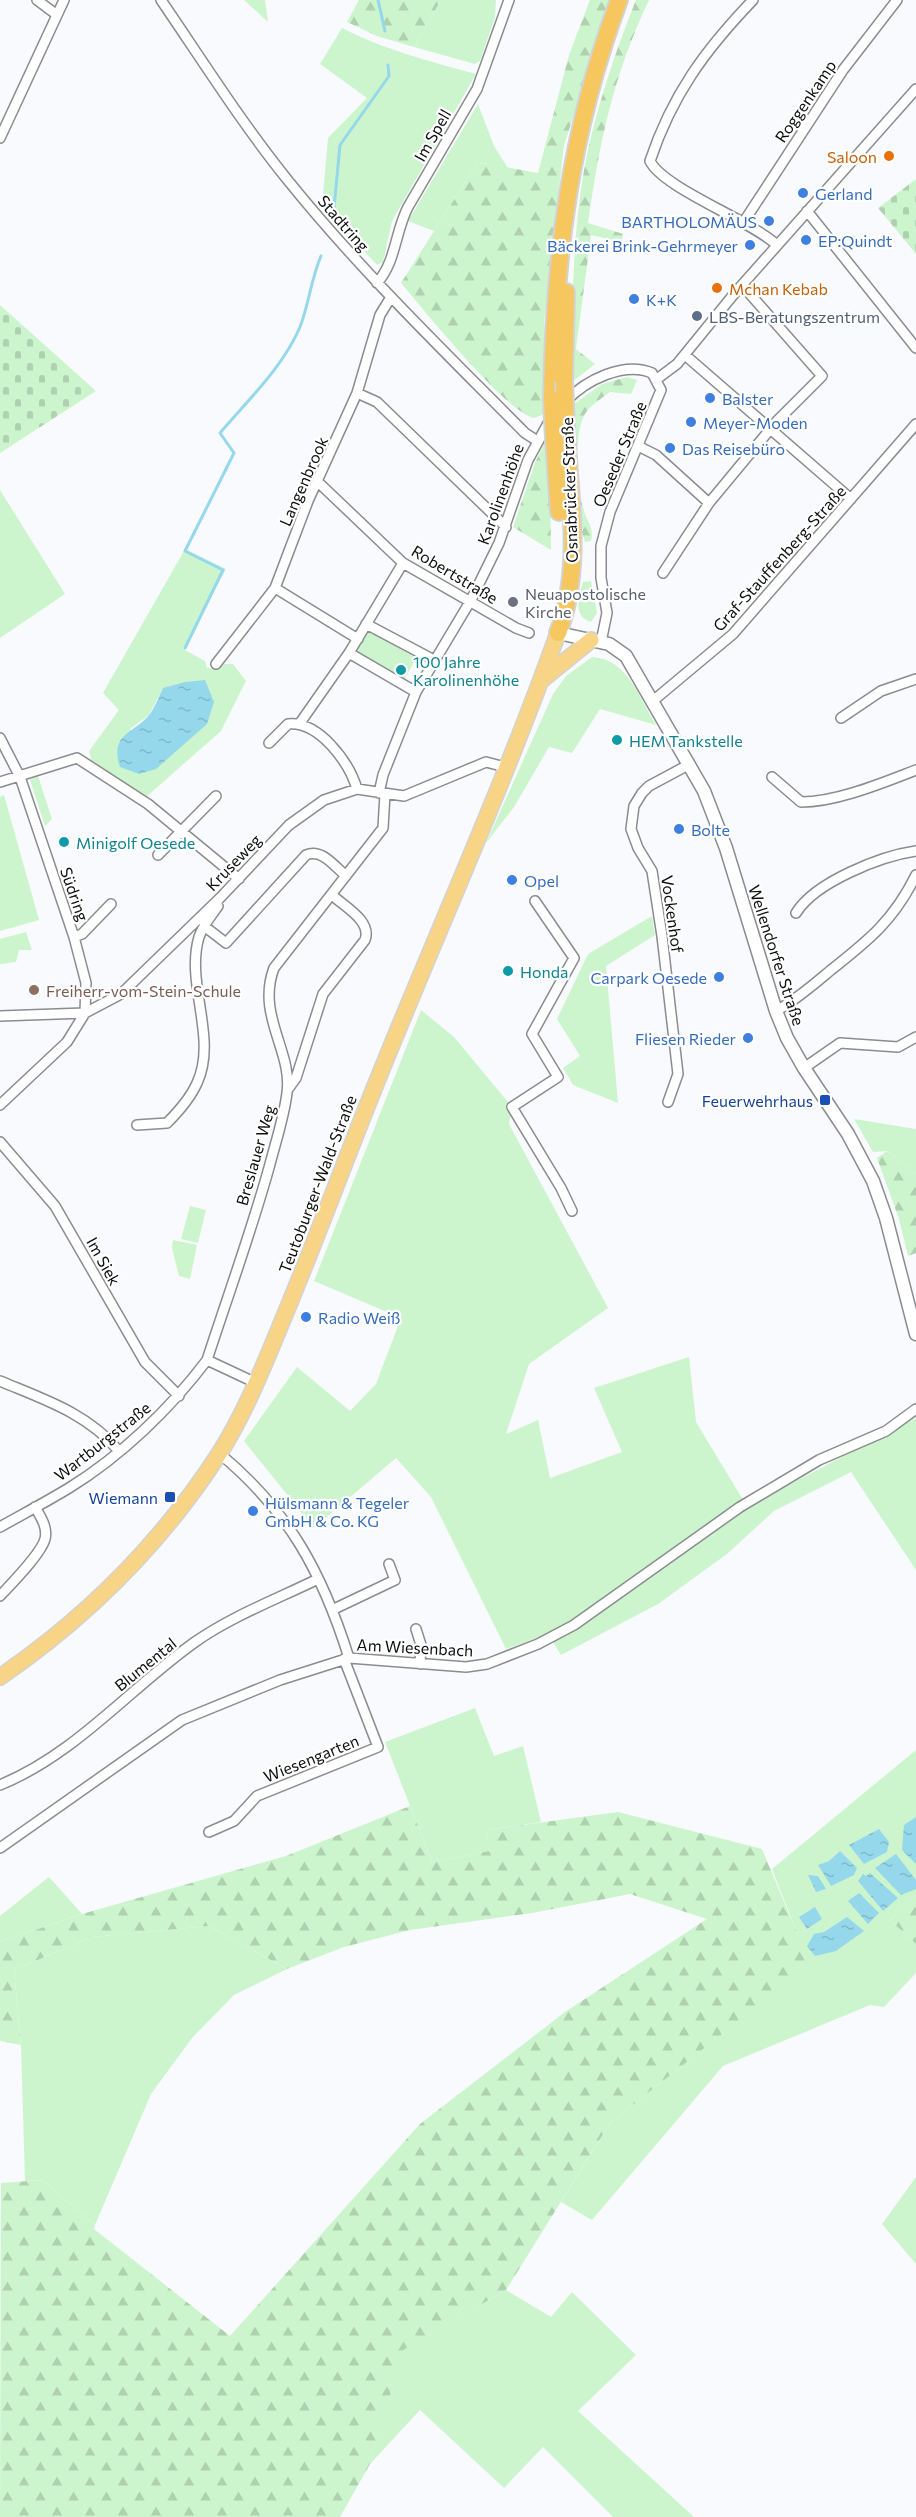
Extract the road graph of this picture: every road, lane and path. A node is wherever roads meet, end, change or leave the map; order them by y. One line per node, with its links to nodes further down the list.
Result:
1 (37, 0): 9 (street)
2 (64, 0): 9 (street)
3 (161, 0): 15 (street, Stadtring)
4 (509, 0): 15 (street, Im Spell)
5 (619, 0): 24 (highway, Osnabrücker Straße, bridge)
6 (630, 0): 24 (highway, Osnabrücker Straße, bridge)
7 (753, 0): 13 (street)
8 (897, 0): 13 (street, Roggenkamp)
9 (57, 15): 11 (street)
10 (916, 89): 12 (street)
11 (0, 138)
12 (807, 211): 14 (street); 18 (street)
13 (743, 223): 14 (street)
14 (777, 245): 16 (street)
15 (377, 283): 17 (street, Stadtring)
16 (742, 285): 19 (street); 23 (street)
17 (391, 297): 21 (street, Langenbrook); 25 (street, Stadtring)
18 (916, 348)
19 (685, 355): 20 (street); 23 (street)
20 (657, 379): 25 (street, Karolinenhöhe); 26 (street, Oeseder Straße)
21 (357, 393): 27 (street, Langenbrook); 30 (street)
22 (916, 424): 28 (street, Graf-Stauffenberg-Straße)
23 (771, 428): 28 (street); 29 (street)
24 (560, 433): 37 (highway, Osnabrücker Straße)
25 (536, 440): 30 (street, Karolinenhöhe)
26 (638, 446): 29 (street); 39 (street, Oeseder Straße)
27 (318, 482): 31 (street, Robertstraße); 33 (street, Langenbrook)
28 (851, 499): 46 (street, Graf-Stauffenberg-Straße)
29 (709, 503): 32 (street)
30 (506, 527): 34 (street, Karolinenhöhe)
31 (403, 562): 34 (street, Robertstraße); 35 (street)
32 (663, 573)
33 (275, 588): 38 (street); 42 (street, Langenbrook)
34 (471, 600): 36 (street, Robertstraße); 41 (street, Karolinenhöhe)
35 (366, 624): 38 (street); 41 (street)
36 (529, 633)
37 (558, 633): 39 (street, Wellendorfer Straße); 44 (main road, Teutoburger-Wald-Straße)
38 (358, 639): 40 (street)
39 (596, 641): 44 (main road); 46 (street, Wellendorfer Straße)
40 (349, 653): 45 (street); 48 (street)
41 (434, 660): 45 (street, Karolinenhöhe)
42 (216, 664)
43 (916, 680): 47 (street)
44 (541, 681): 52 (main road, Teutoburger-Wald-Straße)
45 (416, 692): 58 (street, Karolinenhöhe)
46 (654, 700): 51 (street, Wellendorfer Straße)
47 (841, 718)
48 (300, 723): 50 (street); 57 (street)
49 (0, 738): 54 (street, Südring)
50 (269, 744)
51 (690, 764): 73 (street, Wellendorfer Straße); 79 (street, Vockenhof)
52 (506, 767): 58 (street, Kruseweg); 87 (main road, Teutoburger-Wald-Straße)
53 (916, 770): 55 (street)
54 (20, 777): 56 (street); 60 (street); 72 (street, Südring)
55 (772, 777)
56 (0, 782)
57 (357, 789): 58 (street, Kruseweg); 65 (street, Kruseweg)
58 (382, 793): 64 (street, Breslauer Weg)
59 (216, 796): 60 (street)
60 (183, 831): 62 (street); 65 (street)
61 (916, 851): 70 (street)
62 (158, 855)
63 (916, 875): 73 (street)
64 (346, 876): 66 (street, Breslauer Weg); 71 (street)
65 (239, 879): 67 (street, Kruseweg)
66 (332, 895): 78 (street, Breslauer Weg); 78 (street)
67 (220, 898): 71 (street); 74 (street, Kruseweg)
68 (535, 901): 83 (street)
69 (111, 904): 72 (street)
70 (796, 913)
71 (204, 926): 81 (street)
72 (74, 937): 74 (street, Südring)
73 (776, 1011): 77 (street, Wellendorfer Straße)
74 (85, 1013): 75 (street, Kruseweg); 80 (street, Südring)
75 (0, 1016)
76 (916, 1037): 77 (street)
77 (804, 1068): 84 (street, Wellendorfer Straße)
78 (288, 1089): 85 (street, Breslauer Weg)
79 (668, 1102)
80 (0, 1105)
81 (137, 1125)
82 (0, 1142): 88 (street, Im Siek)
83 (572, 1210)
84 (916, 1334)
85 (207, 1360): 87 (street); 88 (street, Wartburgstraße)
86 (0, 1381): 90 (street)
87 (256, 1383): 91 (main road, Teutoburger-Wald-Straße)
88 (179, 1396): 90 (street, Wartburgstraße)
89 (916, 1409): 100 (street, Am Wiesenbach)
90 (118, 1450): 92 (street, Wartburgstraße)
91 (219, 1453): 95 (street); 101 (main road, Teutoburger-Wald-Straße)
92 (34, 1507): 93 (street, Wartburgstraße); 96 (street)
93 (0, 1527)
94 (389, 1564): 97 (street)
95 (318, 1579): 97 (street); 102 (street, Blumental)
96 (0, 1596)
97 (334, 1609): 99 (street)
98 (416, 1629): 100 (street)
99 (346, 1659): 100 (street, Am Wiesenbach); 103 (street, Wiesengarten); 104 (street, Am Wiesenbach)
100 (420, 1664)
101 (0, 1677)
102 (0, 1785)
103 (209, 1832)
104 (0, 1848)

